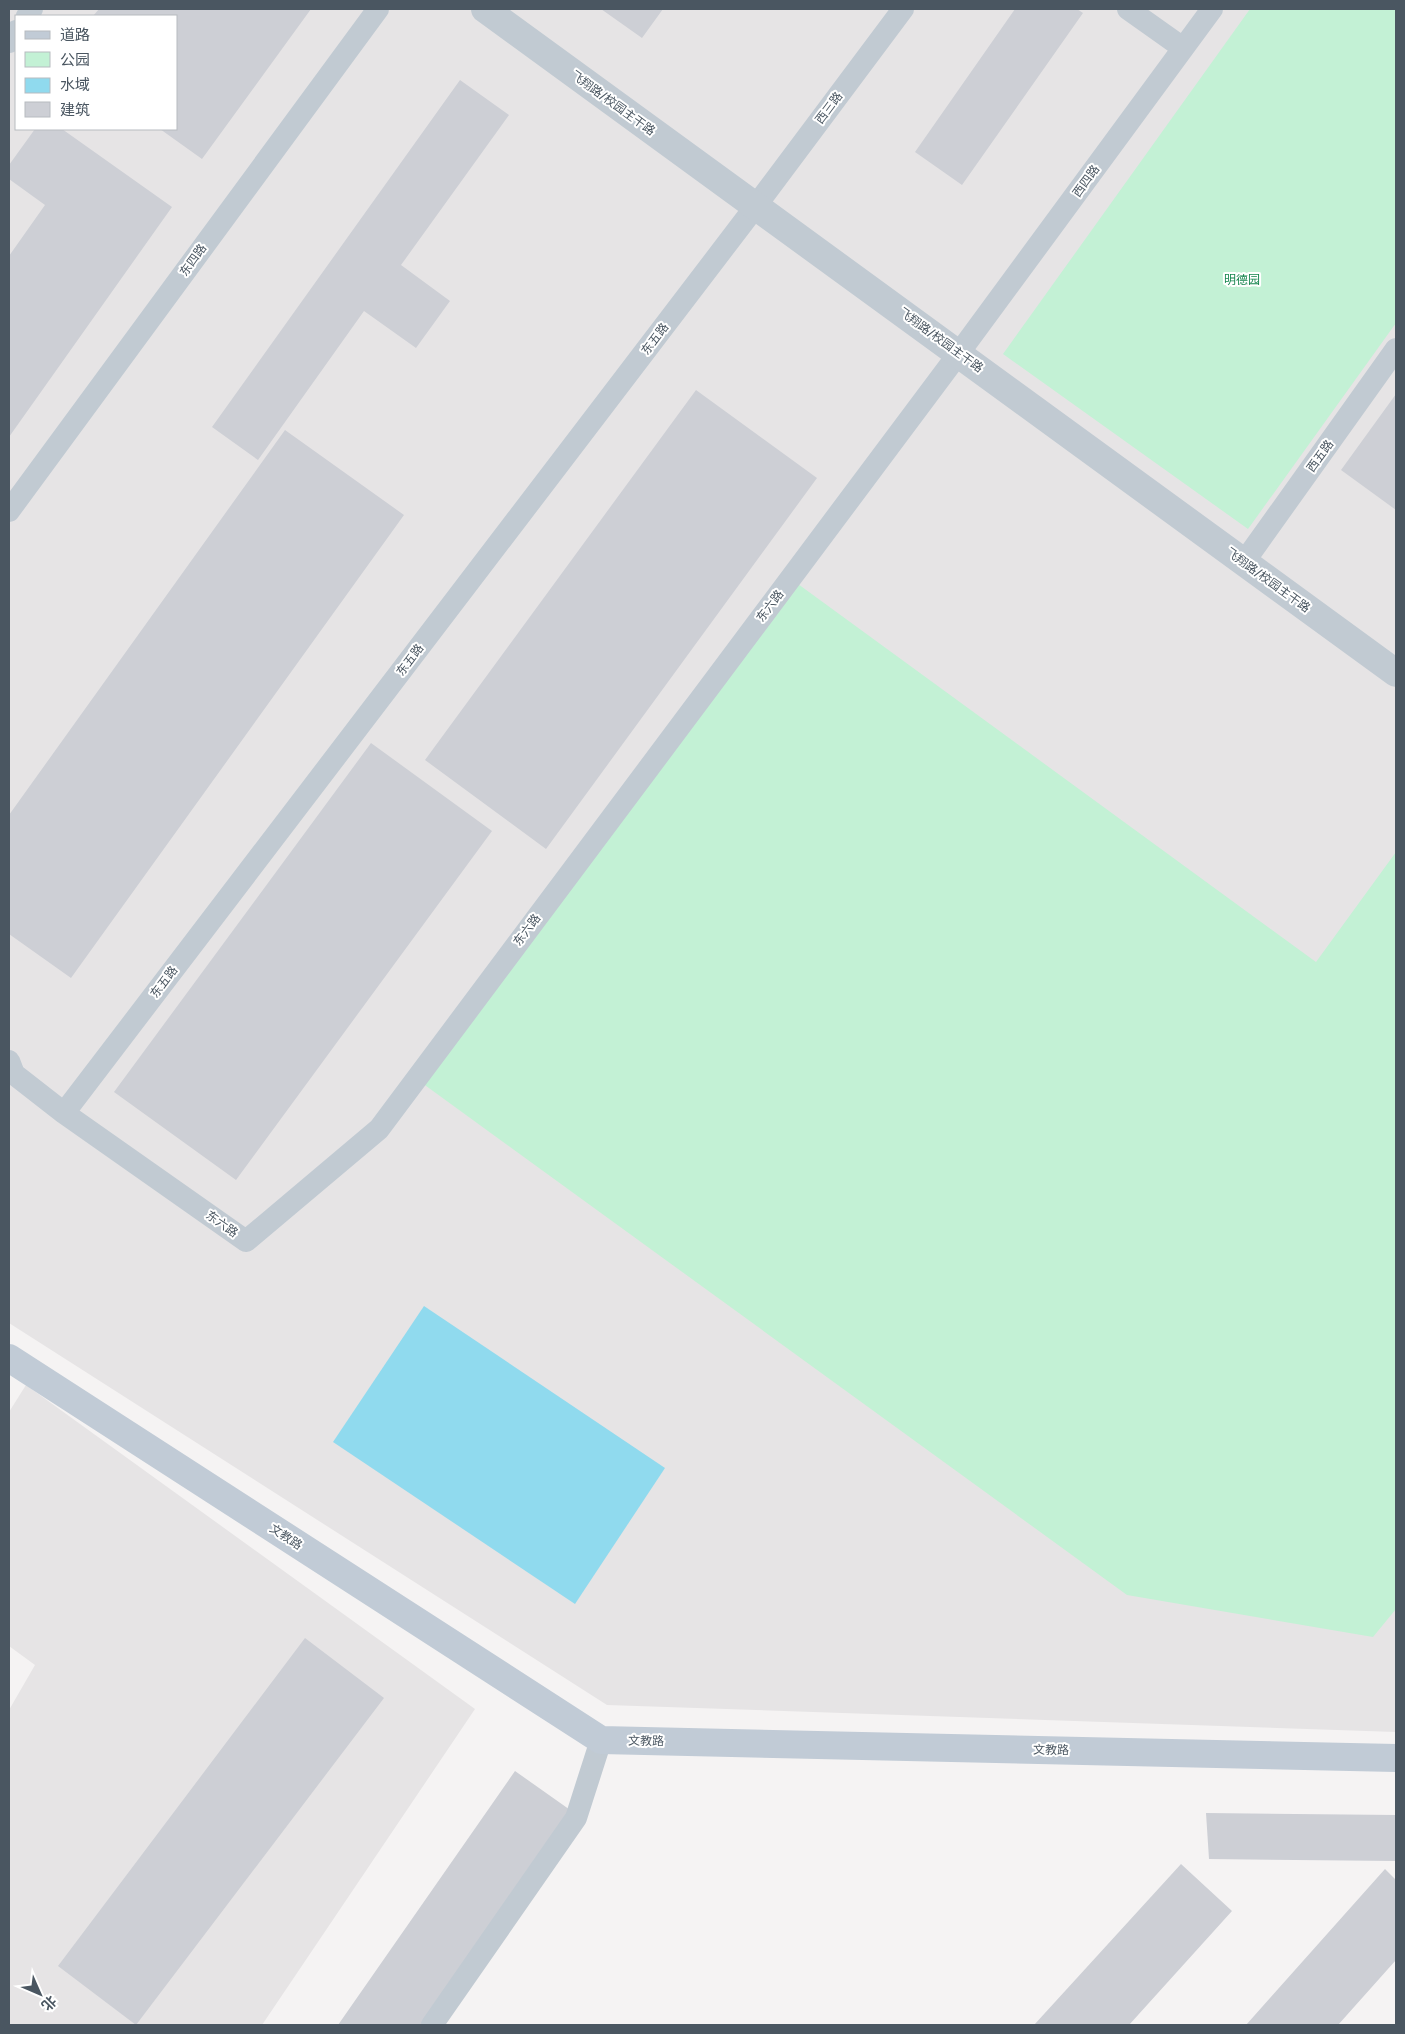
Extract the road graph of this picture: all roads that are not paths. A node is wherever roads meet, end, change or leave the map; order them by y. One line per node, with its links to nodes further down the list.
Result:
1 (378, 9): 10 (lane, 东四路)
2 (485, 9): 7 (street, 飞翔路/校园主干路)
3 (903, 9): 7 (lane, 西三路)
4 (1128, 9): 6 (lane)
5 (1212, 9): 6 (lane, 西四路)
6 (1183, 48): 9 (lane, 西四路)
7 (755, 208): 9 (street, 飞翔路/校园主干路); 14 (lane, 东五路)
8 (1396, 349): 11 (lane, 西五路)
9 (959, 353): 11 (street, 飞翔路/校园主干路); 14 (lane, 东六路)
10 (9, 511)
11 (1244, 562): 12 (street, 飞翔路/校园主干路)
12 (1396, 673)
13 (9, 1061): 14 (lane, 东六路)
14 (64, 1114)
15 (9, 1358): 16 (street, 文教路)
16 (601, 1740): 17 (street, 文教路); 18 (lane)
17 (1396, 1758)
18 (432, 2025)

